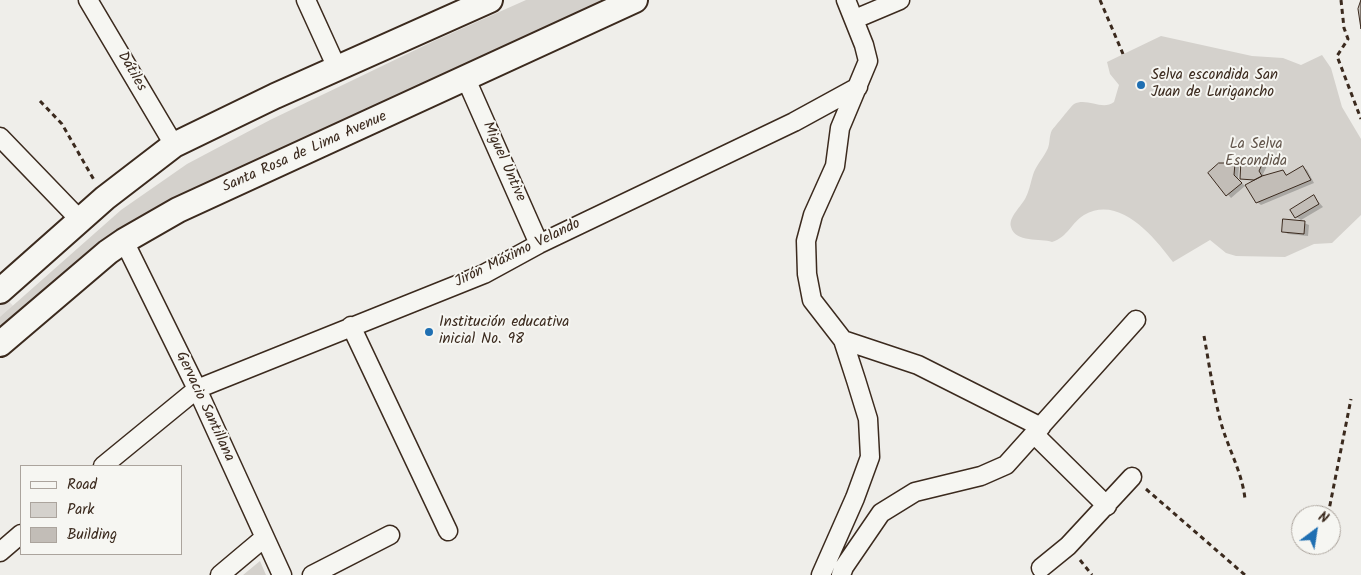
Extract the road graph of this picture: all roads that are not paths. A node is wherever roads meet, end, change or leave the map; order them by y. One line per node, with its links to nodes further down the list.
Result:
1 (88, 0): 12 (street, Dátiles)
2 (306, 0): 8 (street)
3 (490, 0): 8 (main road)
4 (635, 0): 9 (main road, Santa Rosa de Lima Avenue)
5 (846, 0): 7 (street)
6 (900, 0): 7 (street)
7 (855, 19): 10 (street)
8 (337, 68): 12 (main road)
9 (466, 80): 14 (main road, Santa Rosa de Lima Avenue); 15 (street, Miguel Untive)
10 (858, 87): 15 (street, Jirón Máximo Velando); 19 (street)
11 (0, 137): 13 (street)
12 (174, 145): 13 (main road)
13 (80, 220): 16 (main road)
14 (124, 241): 20 (main road, Santa Rosa de Lima Avenue); 21 (street, Gervacio Santillana)
15 (539, 244): 18 (street, Jirón Máximo Velando)
16 (0, 291)
17 (1136, 320): 22 (street)
18 (350, 326): 21 (street, Jirón Máximo Velando); 26 (street)
19 (843, 340): 22 (street); 35 (street)
20 (0, 344)
21 (197, 389): 23 (street, Jirón Máximo Velando); 29 (street, Gervacio Santillana)
22 (1037, 431): 25 (street); 36 (street)
23 (104, 465)
24 (1132, 477): 25 (street)
25 (1107, 506): 31 (street)
26 (448, 531)
27 (390, 534): 34 (street)
28 (20, 535): 30 (street)
29 (264, 538): 32 (street); 33 (street, Gervacio Santillana)
30 (0, 552)
31 (1041, 568)
32 (220, 575)
33 (282, 575)
34 (312, 575)
35 (821, 575)
36 (841, 575)

